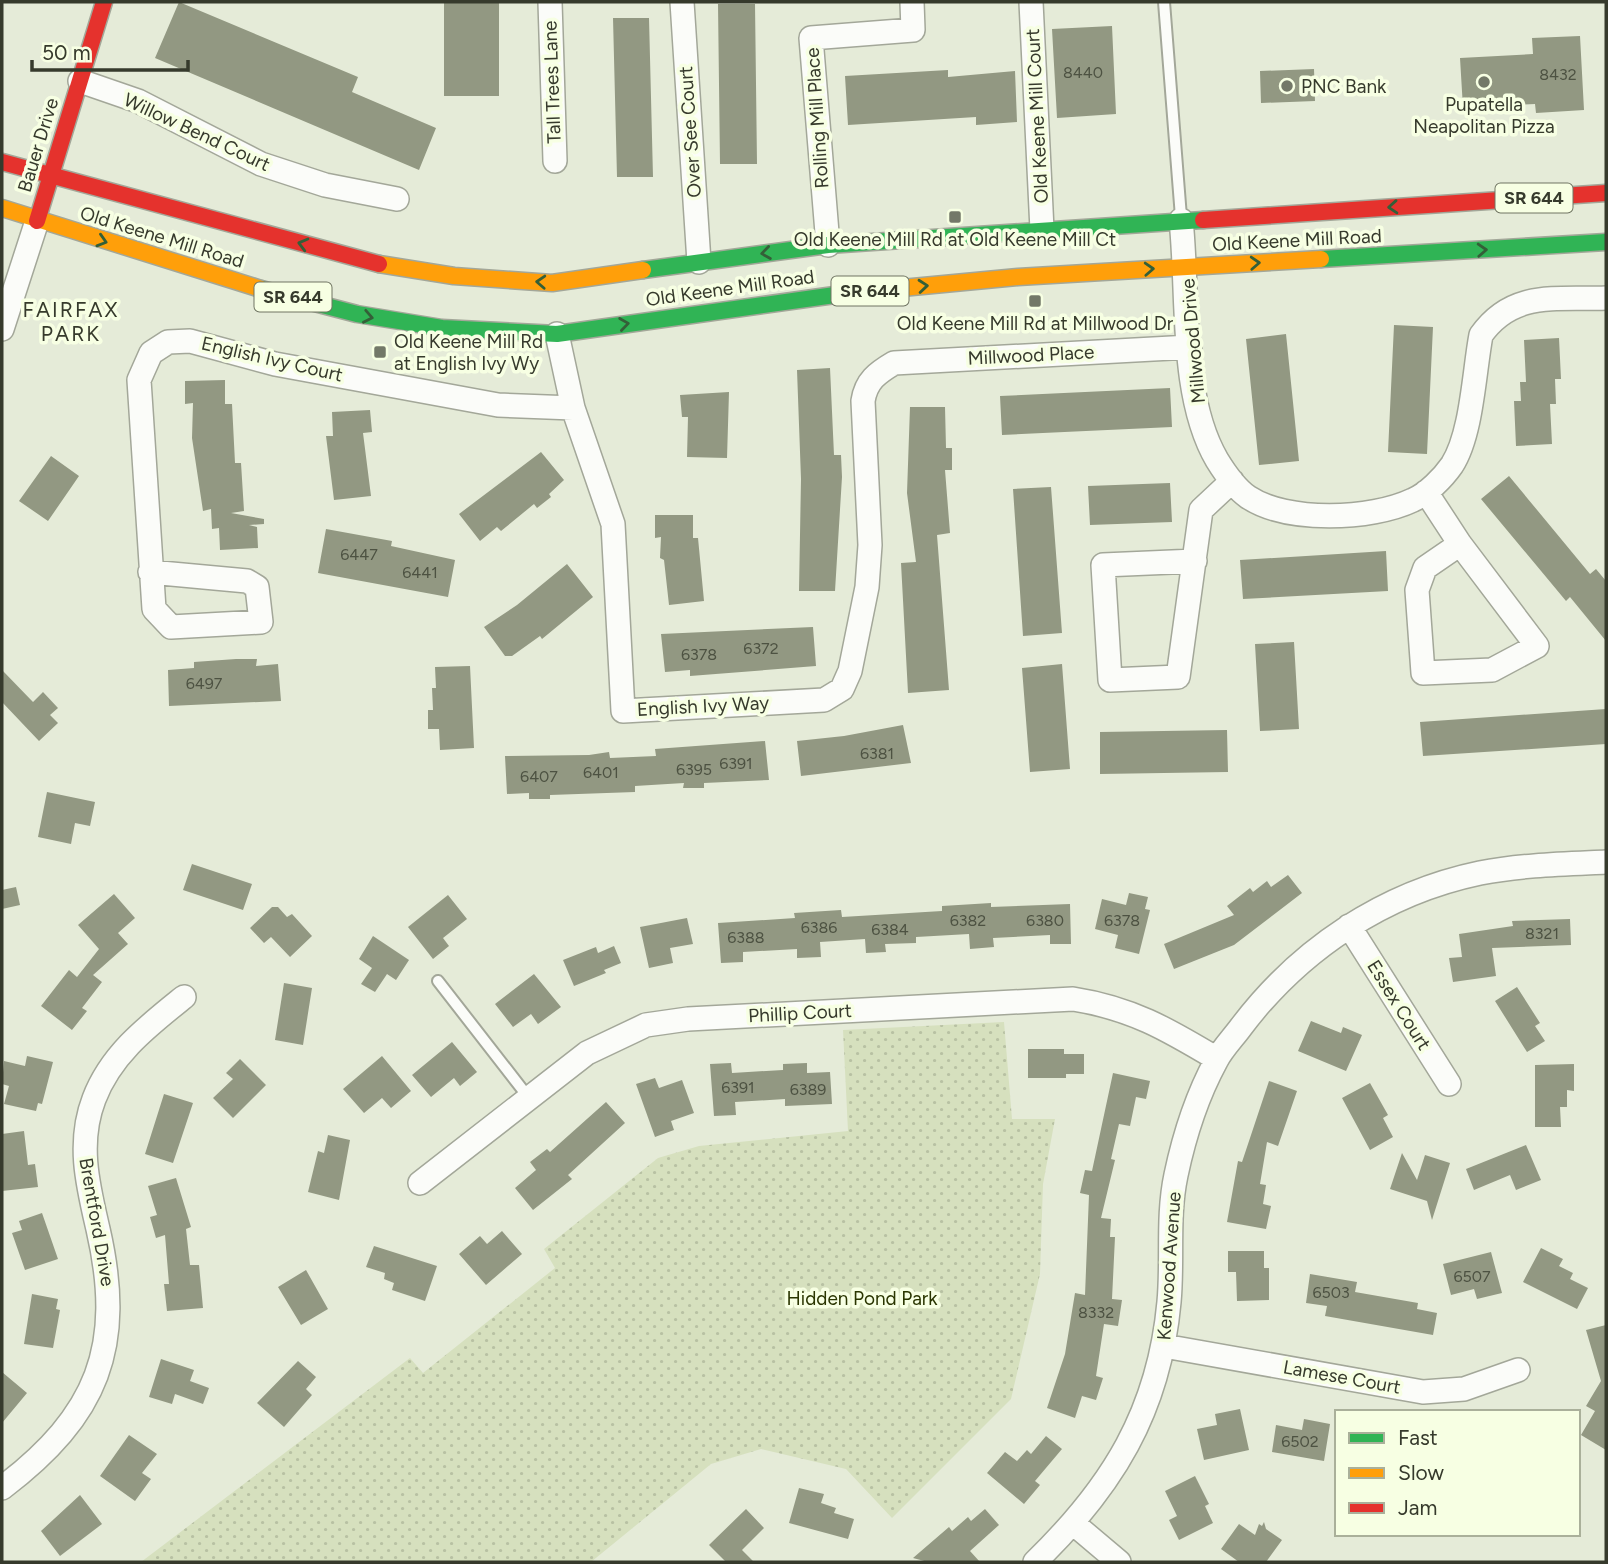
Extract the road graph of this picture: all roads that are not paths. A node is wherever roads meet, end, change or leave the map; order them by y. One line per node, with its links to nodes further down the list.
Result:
1 (104, 2): 7 (main road, Bauer Drive)
2 (550, 2): 8 (street, Tall Trees Lane)
3 (682, 2): 19 (street, Over See Court)
4 (912, 2): 18 (street, Rolling Mill Place)
5 (1031, 2): 16 (street, Old Keene Mill Court)
6 (1164, 2): 14 (lane)
7 (80, 81): 10 (main road, Bauer Drive); 12 (street, Willow Bend Court)
8 (555, 161)
9 (2, 162): 10 (main road, Old Keene Mill Road / SR 644)
10 (51, 174): 15 (main road, Bauer Drive); 19 (main road, Old Keene Mill Road / SR 644, one-way to 10)
11 (1606, 193): 14 (main road, Old Keene Mill Road / SR 644, one-way to 14)
12 (397, 199)
13 (2, 208): 15 (main road, Old Keene Mill Road / SR 644)
14 (1181, 220): 16 (main road, Old Keene Mill Road / SR 644); 20 (street, Millwood Drive)
15 (37, 221): 22 (street); 23 (main road, Old Keene Mill Road / SR 644, one-way to 23)
16 (1042, 230): 18 (main road, Old Keene Mill Road / SR 644)
17 (1606, 242): 20 (main road, Old Keene Mill Road / SR 644, one-way to 17)
18 (828, 245): 19 (main road, Old Keene Mill Road / SR 644, one-way to 19)
19 (699, 262)
20 (1186, 267): 23 (main road, Old Keene Mill Road / SR 644, one-way to 20); 24 (street, Millwood Drive)
21 (1606, 298): 28 (street, Millwood Drive)
22 (2, 329)
23 (556, 334): 26 (street, English Ivy Way)
24 (1190, 347): 25 (street, Millwood Place); 27 (street, Millwood Drive)
25 (876, 374): 26 (street, English Ivy Way)
26 (573, 408): 31 (street, English Ivy Court)
27 (1231, 481): 28 (street, Millwood Drive); 30 (street)
28 (1426, 492): 29 (street)
29 (1460, 544): 29 (street)
30 (1195, 561): 30 (street)
31 (150, 572): 31 (street, English Ivy Court)
32 (1606, 862): 33 (street, Kenwood Avenue)
33 (1349, 926): 36 (street, Kenwood Avenue); 37 (street, Essex Court)
34 (438, 981): 38 (lane)
35 (184, 997): 42 (street, Brentford Drive)
36 (1217, 1059): 38 (street, Phillip Court); 40 (street, Kenwood Avenue)
37 (1449, 1084)
38 (529, 1098): 39 (street, Phillip Court)
39 (421, 1183)
40 (1164, 1346): 41 (street, Lamese Court); 43 (street, Kenwood Avenue)
41 (1518, 1370)
42 (2, 1488)
43 (1074, 1524): 44 (street, Kenwood Avenue); 45 (street)
44 (1035, 1562)
45 (1119, 1562)

